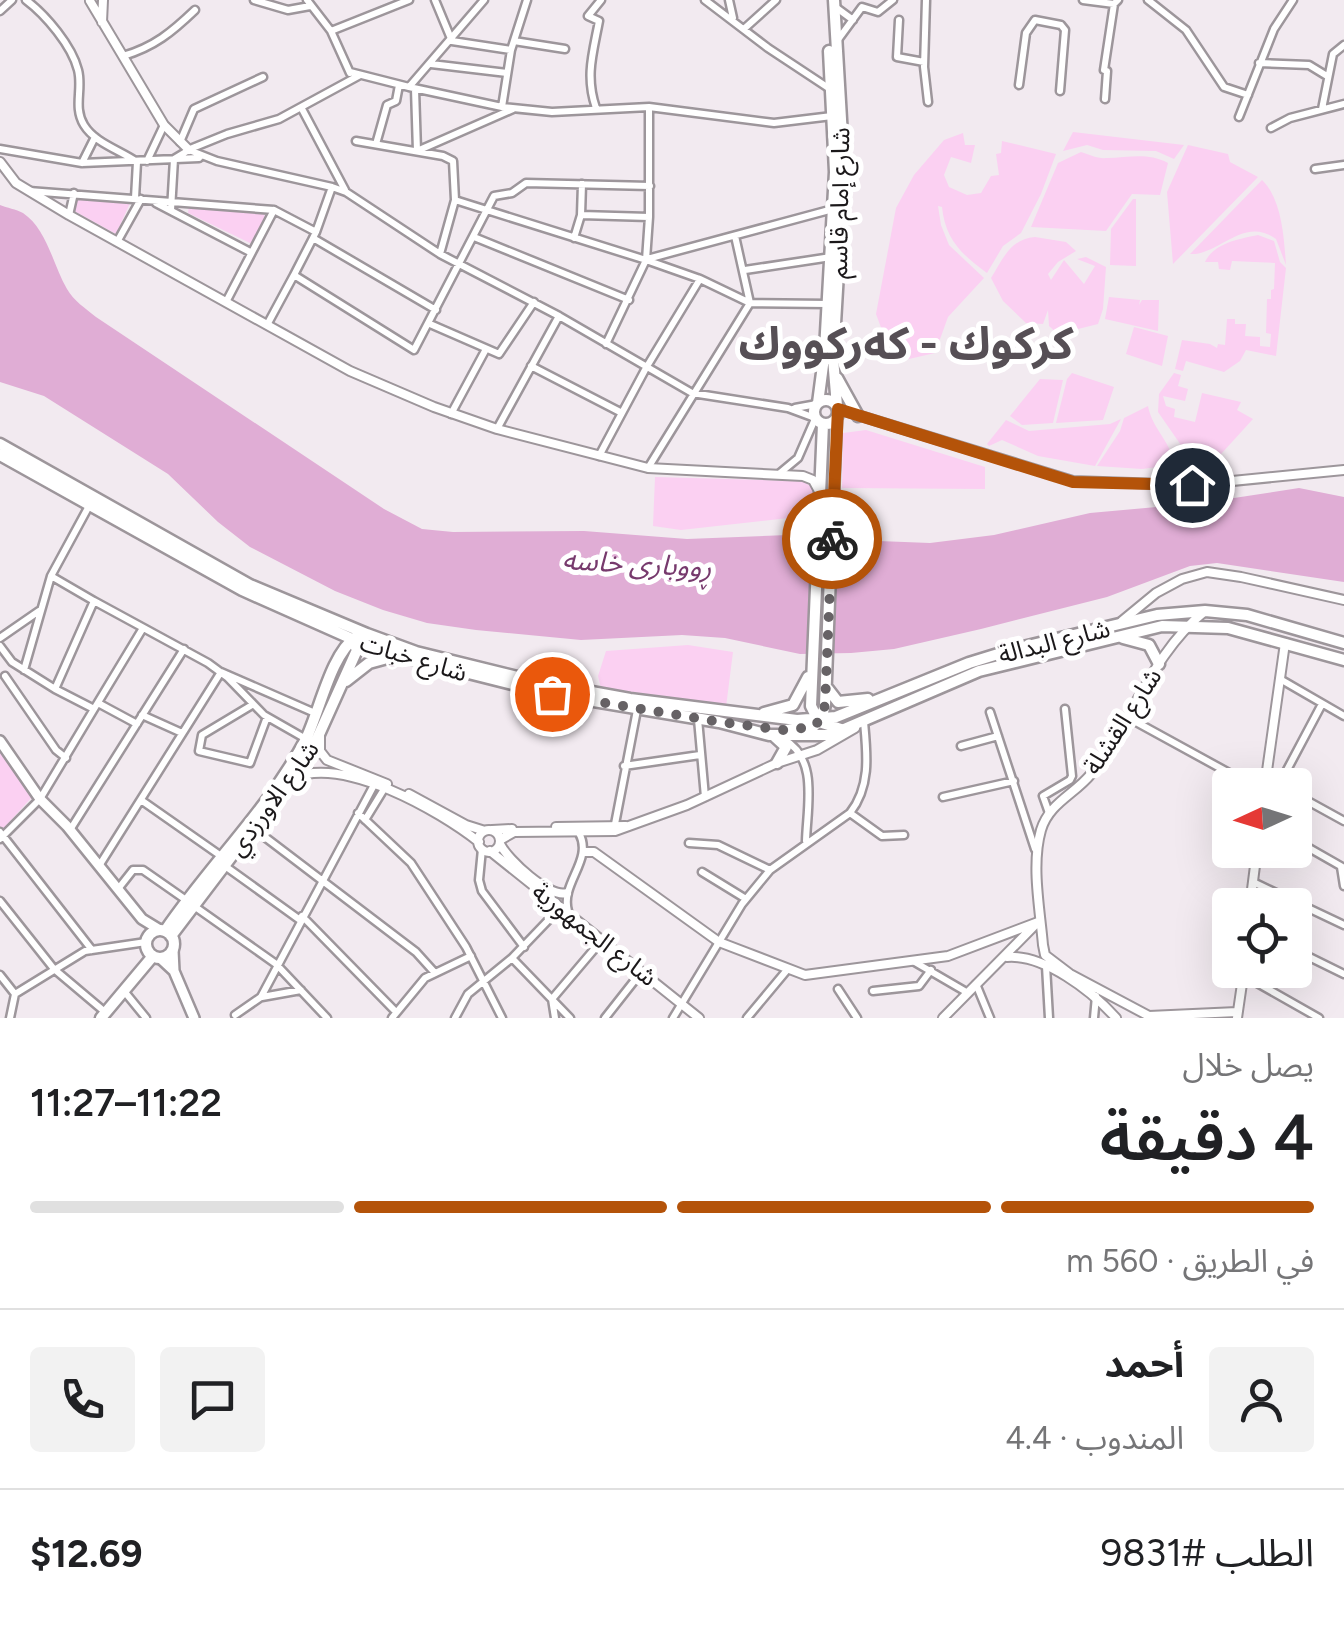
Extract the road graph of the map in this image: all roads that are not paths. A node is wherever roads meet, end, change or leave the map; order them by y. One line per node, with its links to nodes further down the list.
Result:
1 (12, 0): 24 (street)
2 (26, 0): 65 (street)
3 (90, 0): 29 (street)
4 (103, 0): 29 (street)
5 (254, 0): 22 (street)
6 (409, 0): 31 (street)
7 (436, 0): 32 (street)
8 (470, 0): 23 (street)
9 (484, 0): 23 (street)
10 (527, 0): 33 (street)
11 (601, 0): 59 (street)
12 (706, 0): 26 (street)
13 (729, 0): 26 (street)
14 (776, 0): 30 (street)
15 (893, 0): 27 (street)
16 (926, 0): 39 (street)
17 (1083, 0): 21 (street)
18 (1148, 0): 51 (street)
19 (1293, 0): 40 (street)
20 (832, 2): 27 (street); 34 (main road, شارع إمام قاسم); 49 (main road, شارع إمام قاسم)
21 (1116, 2): 52 (street)
22 (308, 3): 31 (street)
23 (478, 8): 32 (street)
24 (0, 10)
25 (196, 10): 38 (street)
26 (734, 19): 30 (street)
27 (853, 20): 34 (street)
28 (899, 20): 39 (street)
29 (102, 22): 38 (street)
30 (745, 28): 49 (street)
31 (331, 31): 43 (street)
32 (452, 41): 37 (street); 41 (street)
33 (514, 41): 36 (street); 37 (street)
34 (836, 44): 122 (main road, شارع إمام قاسم)
35 (1344, 45): 44 (street)
36 (565, 49)
37 (512, 50): 42 (street)
38 (123, 56): 63 (street)
39 (924, 62): 53 (street)
40 (1259, 63): 44 (street); 51 (street)
41 (429, 64): 42 (street); 48 (street)
42 (507, 73): 55 (street)
43 (354, 75): 46 (street); 56 (street)
44 (1327, 76): 60 (street)
45 (263, 77): 66 (street)
46 (399, 85): 48 (street); 68 (street)
47 (1019, 85): 50 (street)
48 (412, 88): 55 (street); 71 (street)
49 (831, 89): 61 (main road, شارع إمام قاسم)
50 (1060, 91)
51 (1248, 95): 62 (street)
52 (1104, 99)
53 (928, 102)
54 (1344, 104): 60 (street)
55 (502, 106): 58 (street)
56 (301, 107): 70 (street); 85 (street)
57 (648, 107): 59 (street); 61 (street); 82 (street)
58 (514, 108): 59 (street); 71 (street)
59 (596, 108)
60 (1322, 109): 64 (street)
61 (832, 116): 90 (main road, شارع إمام قاسم)
62 (1240, 117)
63 (164, 124): 66 (street); 75 (street)
64 (1271, 128)
65 (94, 137): 76 (street); 77 (street)
66 (180, 142): 70 (street)
67 (356, 142): 68 (street)
68 (376, 144): 71 (street)
69 (0, 149): 72 (street)
70 (189, 150): 73 (street); 74 (street)
71 (417, 150): 88 (street)
72 (17, 152): 76 (street); 78 (street)
73 (206, 158): 74 (street); 83 (street)
74 (174, 159): 75 (street); 89 (street)
75 (147, 161): 77 (street)
76 (82, 162): 77 (street)
77 (136, 162): 87 (street)
78 (2, 165): 84 (street)
79 (1344, 166): 80 (street)
80 (1315, 169)
81 (582, 184): 82 (street); 92 (street); 94 (street)
82 (650, 186): 95 (street)
83 (332, 187): 85 (street); 96 (street)
84 (28, 191): 86 (street); 93 (street)
85 (346, 192): 102 (street)
86 (74, 193): 87 (street); 93 (street)
87 (138, 198): 89 (street); 100 (street)
88 (455, 200): 92 (street); 102 (street)
89 (172, 206): 91 (street); 101 (street)
90 (834, 209): 97 (street); 103 (main road, شارع إمام قاسم)
91 (274, 210): 96 (street); 101 (street)
92 (486, 210): 98 (street); 99 (street)
93 (69, 215): 100 (street)
94 (580, 215): 95 (street); 99 (street)
95 (649, 217): 104 (street)
96 (315, 235): 107 (street); 114 (street)
97 (735, 236): 104 (street); 106 (street)
98 (474, 237): 105 (street); 109 (street)
99 (574, 238): 104 (street)
100 (117, 242): 110 (street)
101 (250, 252): 110 (street)
102 (440, 254): 105 (street)
103 (830, 257): 106 (street); 113 (main road, شارع إمام قاسم)
104 (646, 260): 108 (street); 109 (street)
105 (460, 266): 111 (street); 114 (street)
106 (745, 270): 112 (street)
107 (294, 276): 116 (street); 117 (street)
108 (700, 279): 112 (street); 121 (street)
109 (630, 300): 118 (street)
110 (226, 302): 117 (street)
111 (534, 302): 115 (street); 119 (street)
112 (750, 303): 113 (street); 123 (street)
113 (828, 304): 124 (main road, شارع إمام قاسم)
114 (436, 310): 116 (street)
115 (559, 316): 118 (street); 120 (street)
116 (429, 324): 119 (street)
117 (266, 326): 128 (street)
118 (606, 344): 121 (street)
119 (486, 349): 128 (street)
120 (531, 366): 127 (street); 131 (street)
121 (646, 368): 123 (street); 127 (street)
122 (833, 371): 126 (main road, شارع إمام قاسم); 129 (main road)
123 (692, 394): 125 (street); 135 (street)
124 (817, 404): 125 (street); 126 (main road); 130 (main road, شارع إمام قاسم)
125 (788, 408): 130 (street)
126 (837, 412): 129 (street); 130 (main road); 170 (main road, شارع إمام قاسم)
127 (622, 413): 134 (street)
128 (451, 414): 131 (street)
129 (858, 416): 136 (street)
130 (819, 421): 137 (street); 138 (main road, شارع إمام قاسم)
131 (497, 429): 134 (street)
132 (0, 444): 153 (main road, شارع خبات)
133 (0, 456): 139 (main road, شارع خبات)
134 (598, 457): 135 (street)
135 (648, 468): 137 (street)
136 (1344, 470)
137 (774, 476): 138 (street)
138 (820, 496): 165 (main road, شارع إمام قاسم)
139 (89, 506): 140 (street); 145 (main road, شارع خبات)
140 (51, 576): 142 (street); 144 (street)
141 (1344, 600): 143 (street)
142 (94, 602): 152 (street); 172 (street)
143 (1142, 603): 147 (street); 151 (street)
144 (39, 610): 154 (street); 166 (street)
145 (283, 610): 153 (main road, شارع خبات); 160 (main road)
146 (1205, 611): 148 (main road, شارع البدالة); 149 (main road, شارع البدالة); 150 (street, شارع القشلة)
147 (1152, 616): 148 (main road, شارع البدالة); 151 (main road, شارع البدالة)
148 (1171, 620): 150 (main road, شارع البدالة); 156 (main road, شارع البدالة)
149 (1276, 623): 155 (main road); 158 (main road, شارع البدالة)
150 (1187, 625): 155 (main road, شارع البدالة); 164 (street, شارع القشلة)
151 (1112, 626): 173 (main road, شارع البدالة)
152 (143, 628): 161 (street); 176 (street)
153 (354, 636): 160 (main road); 162 (main road, شارع خبات); 171 (main road, شارع الاورزدي); 182 (main road, شارع خبات)
154 (0, 638)
155 (1270, 638): 157 (main road, شارع البدالة)
156 (1108, 639): 164 (main road); 188 (main road, شارع البدالة)
157 (1285, 643): 163 (main road, شارع البدالة); 169 (street)
158 (1344, 643)
159 (0, 646): 166 (street)
160 (342, 649): 177 (main road, شارع الاورزدي)
161 (184, 650): 167 (street); 181 (street)
162 (397, 656): 171 (main road); 179 (main road, شارع خبات)
163 (1344, 660)
164 (1159, 664): 185 (street, شارع القشلة)
165 (813, 665): 182 (main road); 187 (main road, شارع إمام قاسم)
166 (24, 670): 172 (street)
167 (220, 672): 175 (street); 177 (street); 192 (street)
168 (5, 676): 202 (street)
169 (1280, 679): 174 (street); 206 (street)
170 (826, 682): 173 (main road); 187 (main road, شارع إمام قاسم)
171 (342, 686): 177 (main road, شارع الاورزدي)
172 (55, 689): 176 (street)
173 (889, 696): 187 (main road, شارع البدالة)
174 (1322, 704): 183 (street); 207 (street)
175 (252, 705): 184 (street); 195 (street)
176 (96, 706): 190 (street); 202 (street)
177 (323, 708): 193 (main road, شارع الاورزدي); 197 (main road, شارع الاورزدي)
178 (1065, 709): 219 (street)
179 (636, 710): 186 (main road, شارع خبات); 204 (street)
180 (990, 712): 196 (street)
181 (142, 715): 190 (street); 192 (street)
182 (746, 716): 187 (main road, شارع خبات)
183 (1344, 716)
184 (268, 717): 195 (street); 197 (street)
185 (1127, 717): 205 (street); 219 (street, شارع القشلة)
186 (698, 718): 189 (main road, شارع خبات); 201 (street)
187 (820, 720): 189 (main road); 191 (main road)
188 (864, 720): 191 (main road, شارع خبات); 200 (street); 218 (street)
189 (719, 722): 194 (main road, شارع خبات)
190 (137, 724): 225 (street)
191 (843, 729): 194 (main road, شارع خبات)
192 (184, 730): 195 (street); 215 (street)
193 (321, 733): 208 (main road, شارع الاورزدي); 226 (street)
194 (769, 734): 200 (street); 203 (main road)
195 (202, 735)
196 (998, 736): 199 (street); 209 (street)
197 (306, 739): 238 (main road, شارع الاورزدي)
198 (0, 741): 214 (main road)
199 (961, 746)
200 (803, 755): 203 (street); 232 (street)
201 (700, 756): 204 (street); 212 (street)
202 (66, 758): 214 (street)
203 (776, 763): 212 (street)
204 (624, 766): 222 (street)
205 (1220, 768)
206 (1267, 768)
207 (1289, 768)
208 (289, 780): 210 (street, شارع الجمهورية); 224 (main road, شارع الاورزدي)
209 (1014, 781): 213 (street); 237 (street)
210 (374, 785): 211 (street, شارع الجمهورية); 217 (street)
211 (384, 788): 220 (street); 234 (street, شارع الجمهورية)
212 (705, 797): 223 (street)
213 (943, 797)
214 (40, 799): 225 (main road); 230 (street)
215 (141, 800): 238 (street); 239 (street)
216 (1312, 803): 221 (street)
217 (358, 813): 220 (street); 244 (street)
218 (850, 813): 229 (street); 232 (street)
219 (1049, 813): 237 (street)
220 (365, 820): 267 (street)
221 (1344, 821)
222 (615, 824): 223 (street); 226 (street)
223 (626, 826): 228 (street)
224 (253, 828): 238 (main road, شارع الاورزدي); 244 (street)
225 (70, 830): 239 (main road)
226 (489, 831): 231 (street); 234 (street)
227 (580, 832): 228 (street); 231 (street); 236 (street)
228 (599, 833): 236 (street)
229 (904, 835)
230 (1, 836): 264 (street)
231 (500, 842): 234 (street); 249 (street)
232 (806, 842): 242 (street)
233 (689, 843): 242 (street)
234 (483, 847): 253 (street, شارع الجمهورية); 263 (street)
235 (1312, 850): 240 (street)
236 (589, 852): 249 (street); 262 (street)
237 (1037, 856): 257 (street)
238 (223, 860): 252 (main road, شارع الاورزدي); 254 (street)
239 (99, 866): 248 (main road)
240 (1342, 867): 246 (street)
241 (1255, 868): 245 (street)
242 (770, 870): 250 (street)
243 (702, 872): 250 (street)
244 (321, 882): 254 (street); 280 (street)
245 (1253, 882): 247 (street); 258 (street)
246 (1344, 886)
247 (1252, 888)
248 (118, 889): 252 (street); 256 (main road)
249 (567, 893): 255 (street)
250 (746, 899): 262 (street)
251 (0, 901): 275 (street)
252 (190, 903): 259 (main road, شارع الاورزدي); 273 (street)
253 (560, 908): 255 (street, شارع الجمهورية); 263 (street)
254 (301, 918): 273 (street); 300 (street)
255 (573, 918): 261 (street, شارع الجمهورية)
256 (142, 919): 259 (main road); 260 (main road)
257 (1039, 920): 266 (street); 268 (street); 272 (street)
258 (1344, 925)
259 (166, 932): 260 (main road); 265 (main road)
260 (147, 940): 264 (street); 269 (main road)
261 (602, 940): 278 (street, شارع الجمهورية); 295 (street)
262 (719, 942): 276 (street); 296 (street)
263 (524, 946): 270 (street)
264 (92, 950): 275 (street)
265 (173, 950): 269 (main road); 279 (main road)
266 (1044, 952): 274 (street); 302 (street)
267 (471, 956): 280 (street); 283 (street)
268 (1007, 956): 274 (street); 284 (street)
269 (156, 957): 279 (main road); 288 (main road)
270 (512, 958): 283 (street); 295 (street)
271 (1312, 958): 281 (street)
272 (913, 962): 276 (street); 277 (street)
273 (276, 964): 289 (street); 294 (street)
274 (1046, 966): 293 (street); 319 (street)
275 (54, 969): 292 (street); 298 (street)
276 (786, 970): 315 (street)
277 (931, 970): 290 (street); 291 (street)
278 (642, 971): 296 (street, شارع الجمهورية); 312 (street)
279 (174, 972): 305 (main road)
280 (435, 972): 300 (street)
281 (1344, 974)
282 (0, 975): 292 (street)
283 (483, 980): 308 (street); 309 (street)
284 (976, 984): 291 (street); 318 (street)
285 (1241, 988): 301 (street)
286 (1270, 988): 322 (street)
287 (838, 989): 316 (street)
288 (123, 990): 298 (main road); 304 (street)
289 (300, 990): 294 (street); 307 (street)
290 (873, 990)
291 (968, 992): 317 (street)
292 (15, 994): 303 (street)
293 (1096, 995): 320 (street); 321 (street)
294 (260, 997): 297 (street)
295 (552, 999): 310 (street); 311 (street)
296 (681, 1003): 313 (street); 314 (street, شارع الجمهورية)
297 (246, 1009): 299 (street); 306 (street)
298 (103, 1015)
299 (235, 1015)
300 (394, 1015)
301 (1237, 1015): 302 (street)
302 (1148, 1017)
303 (10, 1018)
304 (146, 1018)
305 (194, 1018)
306 (252, 1018)
307 (327, 1018)
308 (455, 1018)
309 (502, 1018)
310 (555, 1018)
311 (570, 1018)
312 (606, 1018)
313 (673, 1018)
314 (699, 1018)
315 (747, 1018)
316 (857, 1018)
317 (943, 1018)
318 (990, 1018)
319 (1049, 1018)
320 (1094, 1018)
321 (1116, 1018)
322 (1319, 1018)

